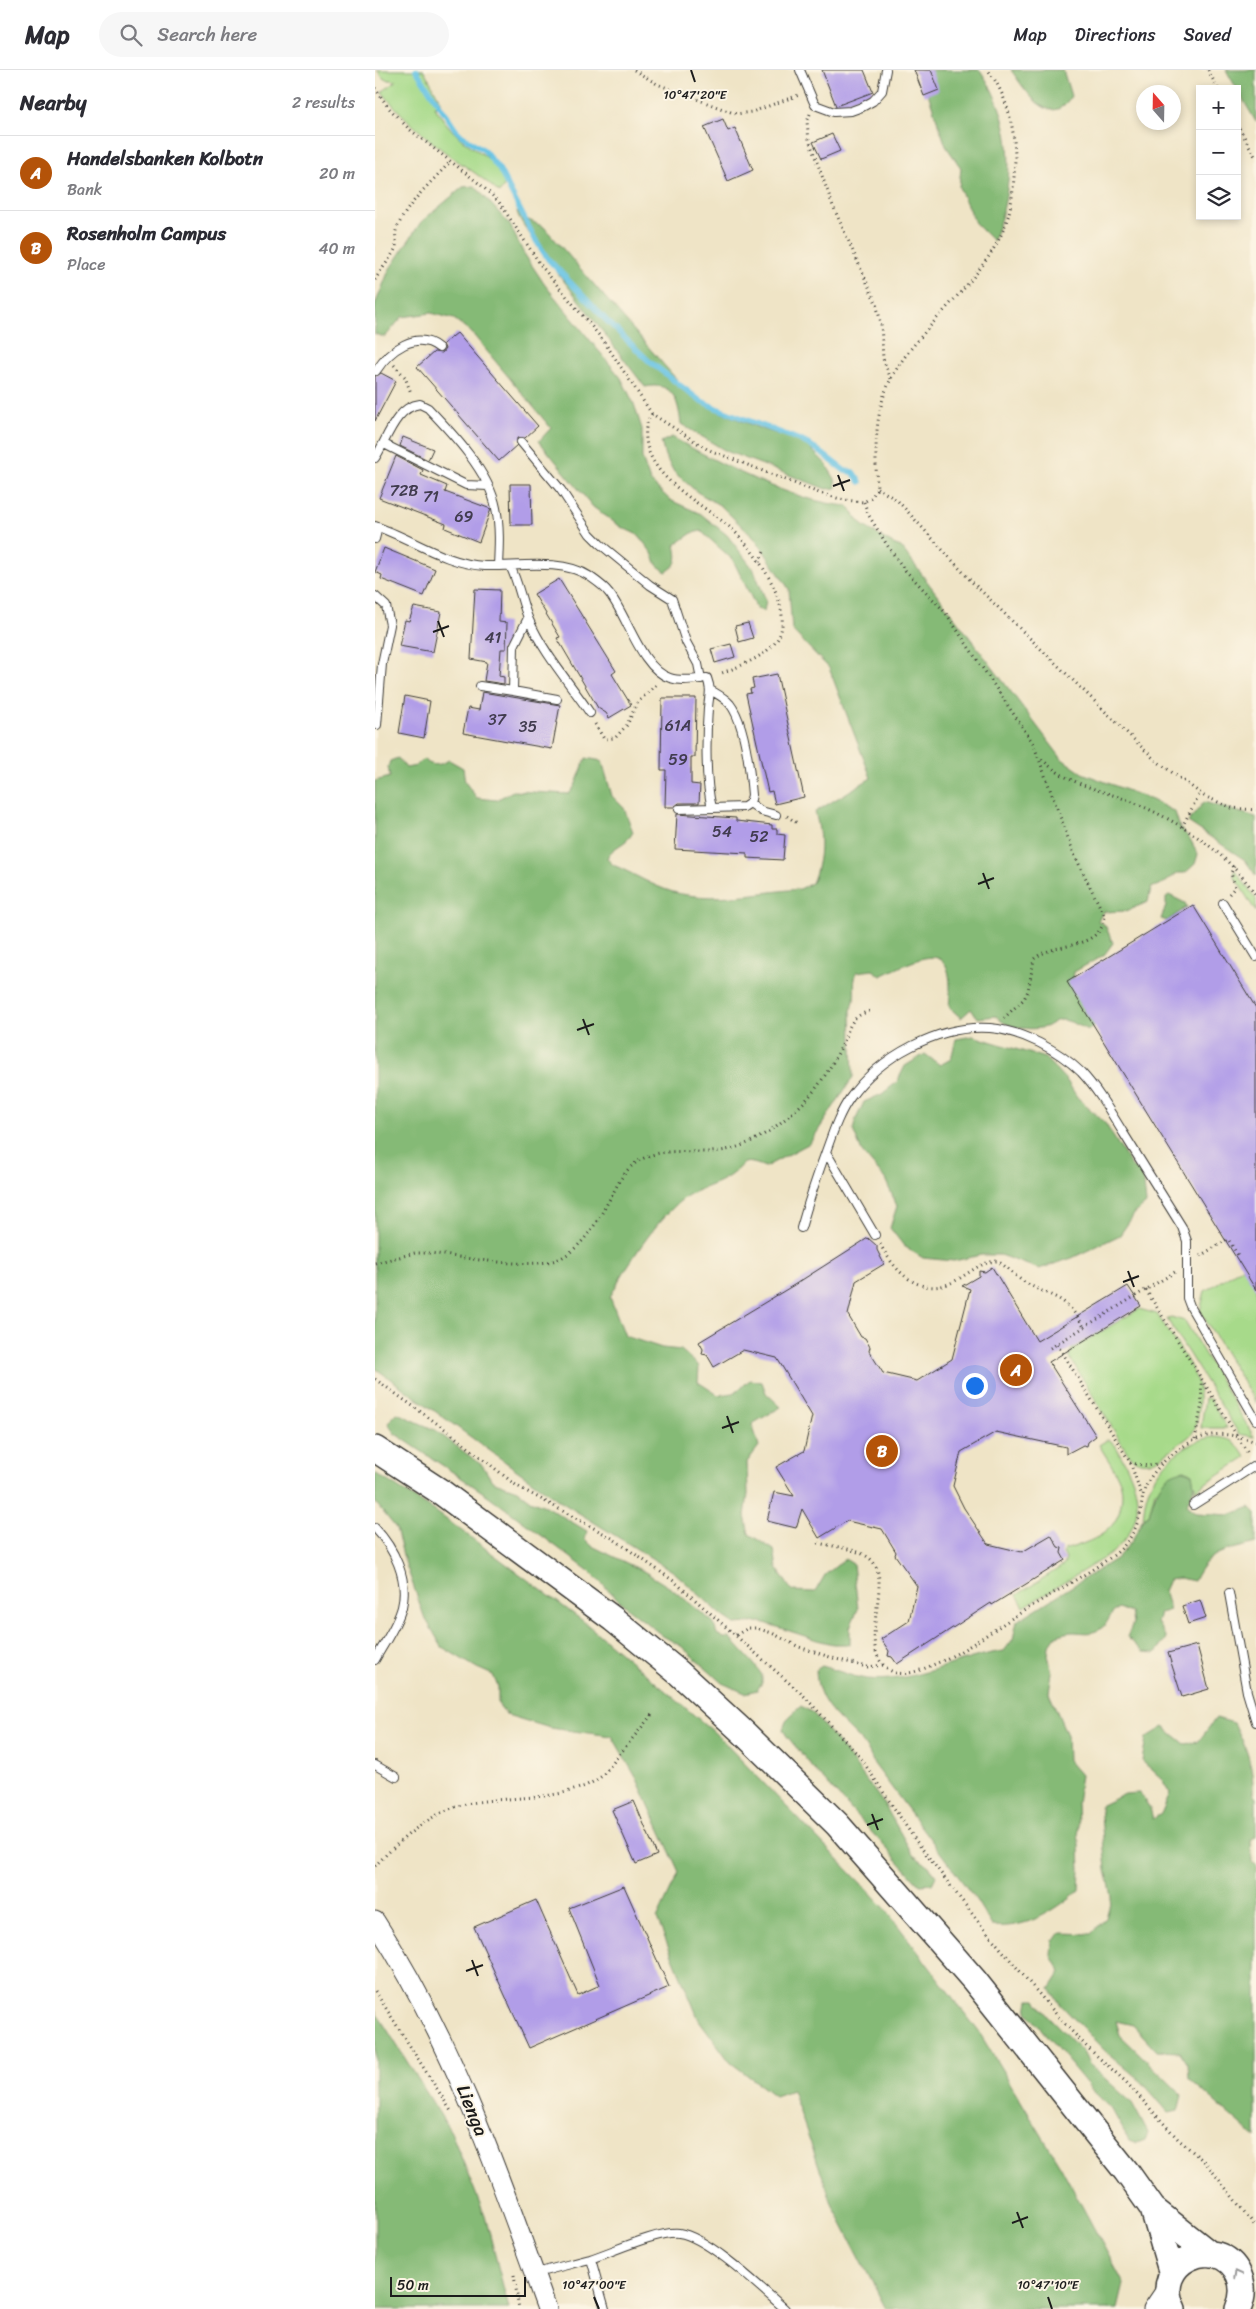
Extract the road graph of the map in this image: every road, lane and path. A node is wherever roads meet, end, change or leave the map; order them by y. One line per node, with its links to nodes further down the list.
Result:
1 (634, 70): 8 (path)
2 (800, 70): 8 (lane)
3 (886, 70): 9 (lane)
4 (988, 70): 17 (path)
5 (1208, 70): 6 (path)
6 (1216, 85)
7 (375, 88): 12 (path)
8 (809, 92): 9 (lane)
9 (815, 105): 17 (path)
10 (1240, 130): 11 (path)
11 (1256, 158)
12 (450, 162): 13 (path); 19 (path)
13 (375, 280)
14 (439, 348): 16 (lane)
15 (393, 363): 18 (path)
16 (376, 371)
17 (891, 379): 24 (path)
18 (415, 404): 21 (lane); 23 (lane)
19 (652, 414): 25 (path); 29 (path)
20 (521, 442): 36 (lane)
21 (384, 444): 22 (lane); 23 (lane)
22 (375, 458)
23 (488, 486): 30 (lane)
24 (877, 488): 25 (path); 45 (path)
25 (864, 502): 44 (path)
26 (376, 526): 27 (lane); 30 (lane)
27 (375, 539)
28 (765, 550): 29 (path)
29 (759, 562): 36 (path)
30 (498, 566): 31 (lane)
31 (510, 566): 33 (lane); 35 (lane)
32 (375, 596): 34 (lane)
33 (528, 618): 38 (lane); 41 (lane)
34 (379, 659): 42 (lane)
35 (664, 675): 36 (lane); 43 (path)
36 (704, 678): 39 (lane)
37 (480, 686): 38 (lane)
38 (513, 690): 40 (lane)
39 (712, 691): 46 (lane); 47 (lane)
40 (557, 700)
41 (590, 713)
42 (377, 725)
43 (601, 732)
44 (1040, 757): 51 (path); 58 (path)
45 (1199, 793): 49 (path); 51 (path)
46 (750, 804): 47 (lane); 50 (lane)
47 (712, 808): 48 (lane)
48 (679, 809)
49 (1256, 810)
50 (776, 815)
51 (1182, 826): 52 (path)
52 (1233, 866): 53 (path); 54 (path)
53 (1233, 881)
54 (1256, 895)
55 (1223, 902): 56 (lane)
56 (1256, 957)
57 (873, 1010): 62 (path)
58 (992, 1028): 59 (lane); 70 (lane)
59 (826, 1152): 60 (lane); 61 (lane)
60 (801, 1228)
61 (875, 1235): 65 (path)
62 (375, 1263)
63 (1146, 1290): 69 (path)
64 (1135, 1297): 65 (path)
65 (1084, 1327): 66 (path)
66 (1057, 1344): 67 (path); 76 (path)
67 (1050, 1348)
68 (375, 1378): 83 (path)
69 (1201, 1379): 71 (path); 72 (path)
70 (1256, 1420)
71 (1236, 1436): 72 (path); 73 (path); 75 (path)
72 (1195, 1439): 77 (path)
73 (1256, 1442)
74 (375, 1449): 94 (main road)
75 (1254, 1461): 79 (lane)
76 (1130, 1462): 77 (path); 78 (path)
77 (1161, 1463): 78 (path)
78 (1142, 1496): 85 (path)
79 (1193, 1506)
80 (375, 1528): 84 (lane)
81 (819, 1543): 85 (path)
82 (1229, 1593): 87 (lane)
83 (736, 1635): 85 (path); 95 (path)
84 (375, 1660)
85 (884, 1665)
86 (654, 1712): 90 (path)
87 (1256, 1722)
88 (375, 1765): 89 (lane)
89 (396, 1777)
90 (375, 1866)
91 (375, 1921): 99 (street, Lienga)
92 (375, 1991): 93 (path)
93 (452, 2113)
94 (1153, 2209): 96 (main road); 100 (main road)
95 (1256, 2228)
96 (1210, 2254): 100 (main road); 106 (main road, one-way to 96)
97 (591, 2259): 99 (lane); 103 (lane); 104 (lane)
98 (513, 2270): 101 (path)
99 (535, 2274): 102 (street, Lienga)
100 (1171, 2290): 105 (street)
101 (519, 2309)
102 (547, 2309)
103 (605, 2309)
104 (785, 2309)
105 (1153, 2309)
106 (1238, 2309)

